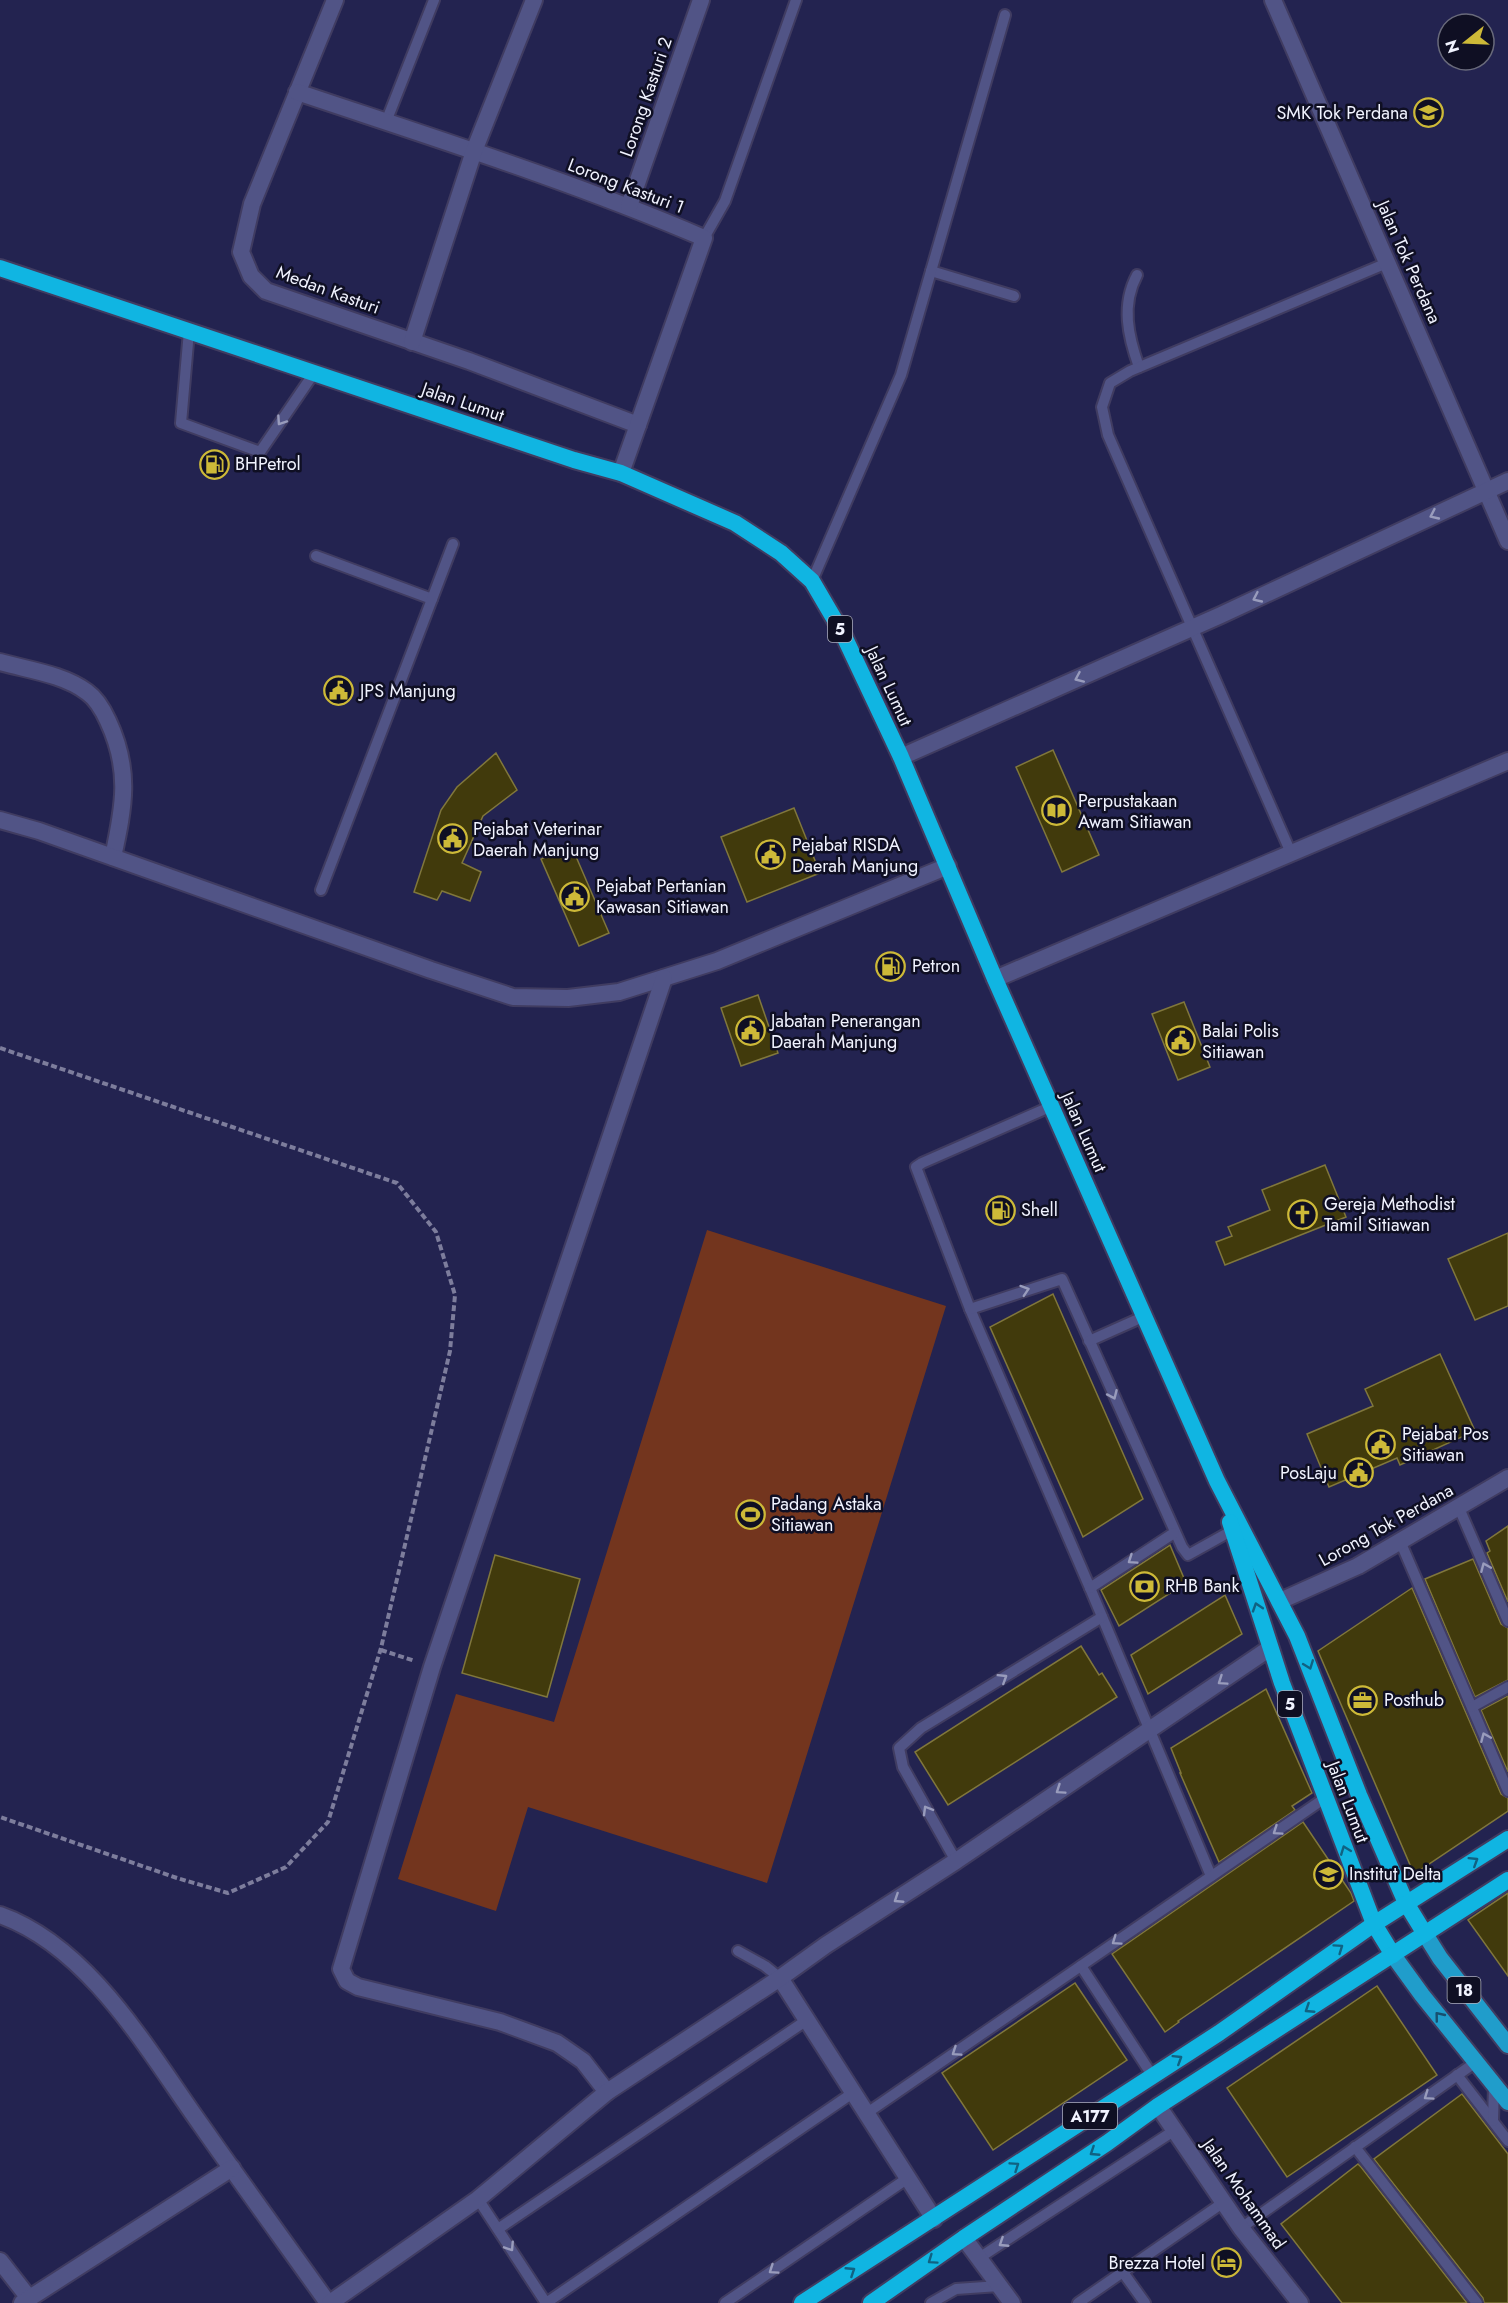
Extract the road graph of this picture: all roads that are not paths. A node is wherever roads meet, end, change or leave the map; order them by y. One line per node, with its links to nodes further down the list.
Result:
1 (335, 0): 8 (street, Medan Kasturi)
2 (434, 0): 9 (lane)
3 (534, 0): 10 (street)
4 (701, 0): 11 (street, Lorong Kasturi 2)
5 (796, 0): 12 (lane)
6 (1274, 0): 13 (street, Jalan Tok Perdana)
7 (1005, 15): 15 (lane)
8 (297, 92): 9 (street, Lorong Kasturi 1); 19 (street, Medan Kasturi)
9 (386, 122): 10 (street, Lorong Kasturi 1)
10 (474, 151): 11 (street, Lorong Kasturi 1); 19 (street)
11 (629, 206): 12 (street, Lorong Kasturi 1)
12 (704, 238): 22 (street)
13 (1388, 263): 20 (lane); 25 (street, Jalan Tok Perdana)
14 (0, 268): 18 (highway, Jalan Lumut / 5)
15 (931, 271): 17 (lane); 29 (lane)
16 (1137, 274): 20 (lane)
17 (1014, 296)
18 (189, 331): 21 (highway, Jalan Lumut / 5); 21 (lane, one-way to 18)
19 (412, 342): 22 (street, Medan Kasturi)
20 (1138, 367): 31 (lane)
21 (314, 373): 23 (highway, Jalan Lumut / 5)
22 (638, 425): 23 (street)
23 (621, 473): 29 (highway, Jalan Lumut / 5)
24 (1508, 481): 25 (street)
25 (1487, 491): 26 (street, Jalan Tok Perdana); 31 (street, one-way to 31)
26 (1508, 541)
27 (453, 544): 30 (lane)
28 (316, 556): 30 (lane)
29 (812, 581): 33 (highway, Jalan Lumut / 5)
30 (432, 600): 39 (lane)
31 (1192, 628): 33 (street, one-way to 33); 36 (lane)
32 (0, 662): 37 (street)
33 (901, 757): 38 (highway, Jalan Lumut / 5)
34 (1508, 761): 36 (street)
35 (0, 820): 37 (street)
36 (1291, 854): 41 (street)
37 (113, 856): 40 (street)
38 (948, 866): 40 (street); 41 (highway, Jalan Lumut / 5)
39 (321, 890)
40 (664, 978): 80 (street)
41 (995, 979): 42 (highway, Jalan Lumut / 5)
42 (1052, 1106): 43 (lane); 44 (highway, Jalan Lumut / 5)
43 (970, 1309): 45 (lane, one-way to 45); 52 (lane)
44 (1145, 1316): 45 (lane); 47 (highway, Jalan Lumut / 5)
45 (1089, 1341): 50 (lane, one-way to 50)
46 (1508, 1478): 48 (street, Lorong Tok Perdana)
47 (1217, 1480): 49 (highway, Jalan Lumut / 5); 53 (highway, Jalan Lumut / 5)
48 (1459, 1508): 51 (street, Lorong Tok Perdana); 55 (lane, one-way to 48)
49 (1233, 1530): 50 (lane); 56 (highway, Jalan Lumut / 5, one-way to 49)
50 (1174, 1533): 52 (lane, one-way to 52)
51 (1400, 1541): 53 (street, Lorong Tok Perdana); 58 (lane)
52 (1090, 1588): 54 (lane)
53 (1280, 1601): 66 (highway, Jalan Lumut / 5, one-way to 66)
54 (1102, 1617): 59 (lane); 63 (lane, one-way to 54)
55 (1508, 1621)
56 (1270, 1648): 59 (street, one-way to 59); 61 (highway, Jalan Lumut / 5)
57 (1508, 1688): 58 (lane)
58 (1472, 1707): 60 (lane, one-way to 58)
59 (1148, 1730): 63 (street, one-way to 63); 64 (lane)
60 (1508, 1791)
61 (1325, 1798): 64 (lane, one-way to 64); 68 (highway, Jalan Lumut / 5, one-way to 61)
62 (1508, 1839): 66 (highway, one-way to 62)
63 (956, 1861): 73 (street, one-way to 73)
64 (1210, 1876): 72 (lane, one-way to 72)
65 (1508, 1880): 69 (highway)
66 (1406, 1903): 68 (highway); 69 (highway, Jalan Lumut / 5)
67 (0, 1915): 89 (street)
68 (1374, 1924): 71 (highway, Jalan Lumut / 5); 77 (highway, A177, one-way to 68)
69 (1425, 1934): 71 (highway); 75 (main road, Jalan Lumut / 18)
70 (738, 1952): 73 (lane)
71 (1393, 1955): 76 (main road, Jalan Lumut / 18, one-way to 71); 83 (highway, A177, one-way to 83)
72 (1081, 1966): 77 (lane); 84 (lane, one-way to 84)
73 (780, 1978): 74 (street); 80 (street)
74 (807, 2019): 81 (street); 95 (lane)
75 (1508, 2043)
76 (1476, 2062): 78 (lane); 79 (main road, Jalan Lumut / 18)
77 (1152, 2075): 93 (highway, A177, one-way to 77)
78 (1457, 2075): 85 (lane); 88 (lane, one-way to 88)
79 (1494, 2085): 82 (main road, Jalan Lumut / 18); 85 (lane)
80 (607, 2092): 91 (street)
81 (854, 2092): 84 (street); 103 (lane)
82 (1508, 2102)
83 (1158, 2106): 86 (street, Jalan Mohammad); 96 (highway, A177, one-way to 96)
84 (867, 2113): 90 (street)
85 (1493, 2121): 87 (lane)
86 (1175, 2130): 92 (street, Jalan Mohammad); 97 (lane, one-way to 97)
87 (1508, 2141)
88 (1355, 2147): 94 (lane); 112 (lane)
89 (232, 2168): 101 (street); 102 (street)
90 (908, 2178): 93 (street); 104 (lane, one-way to 104)
91 (478, 2199): 95 (lane); 102 (street)
92 (1224, 2202): 94 (street, Jalan Mohammad); 99 (lane)
93 (934, 2219): 105 (highway, A177, one-way to 93)
94 (1241, 2228): 111 (street, Jalan Mohammad)
95 (498, 2229): 103 (lane, one-way to 103)
96 (964, 2238): 97 (street); 106 (highway, A177, one-way to 106)
97 (979, 2258): 100 (street)
98 (0, 2261): 101 (street)
99 (1122, 2271): 109 (lane); 110 (lane)
100 (999, 2286): 107 (lane); 108 (street)
101 (26, 2301)
102 (329, 2303)
103 (546, 2303)
104 (725, 2303)
105 (802, 2303)
106 (871, 2303)
107 (931, 2303)
108 (1012, 2303)
109 (1078, 2303)
110 (1145, 2303)
111 (1300, 2303)
112 (1477, 2303)

